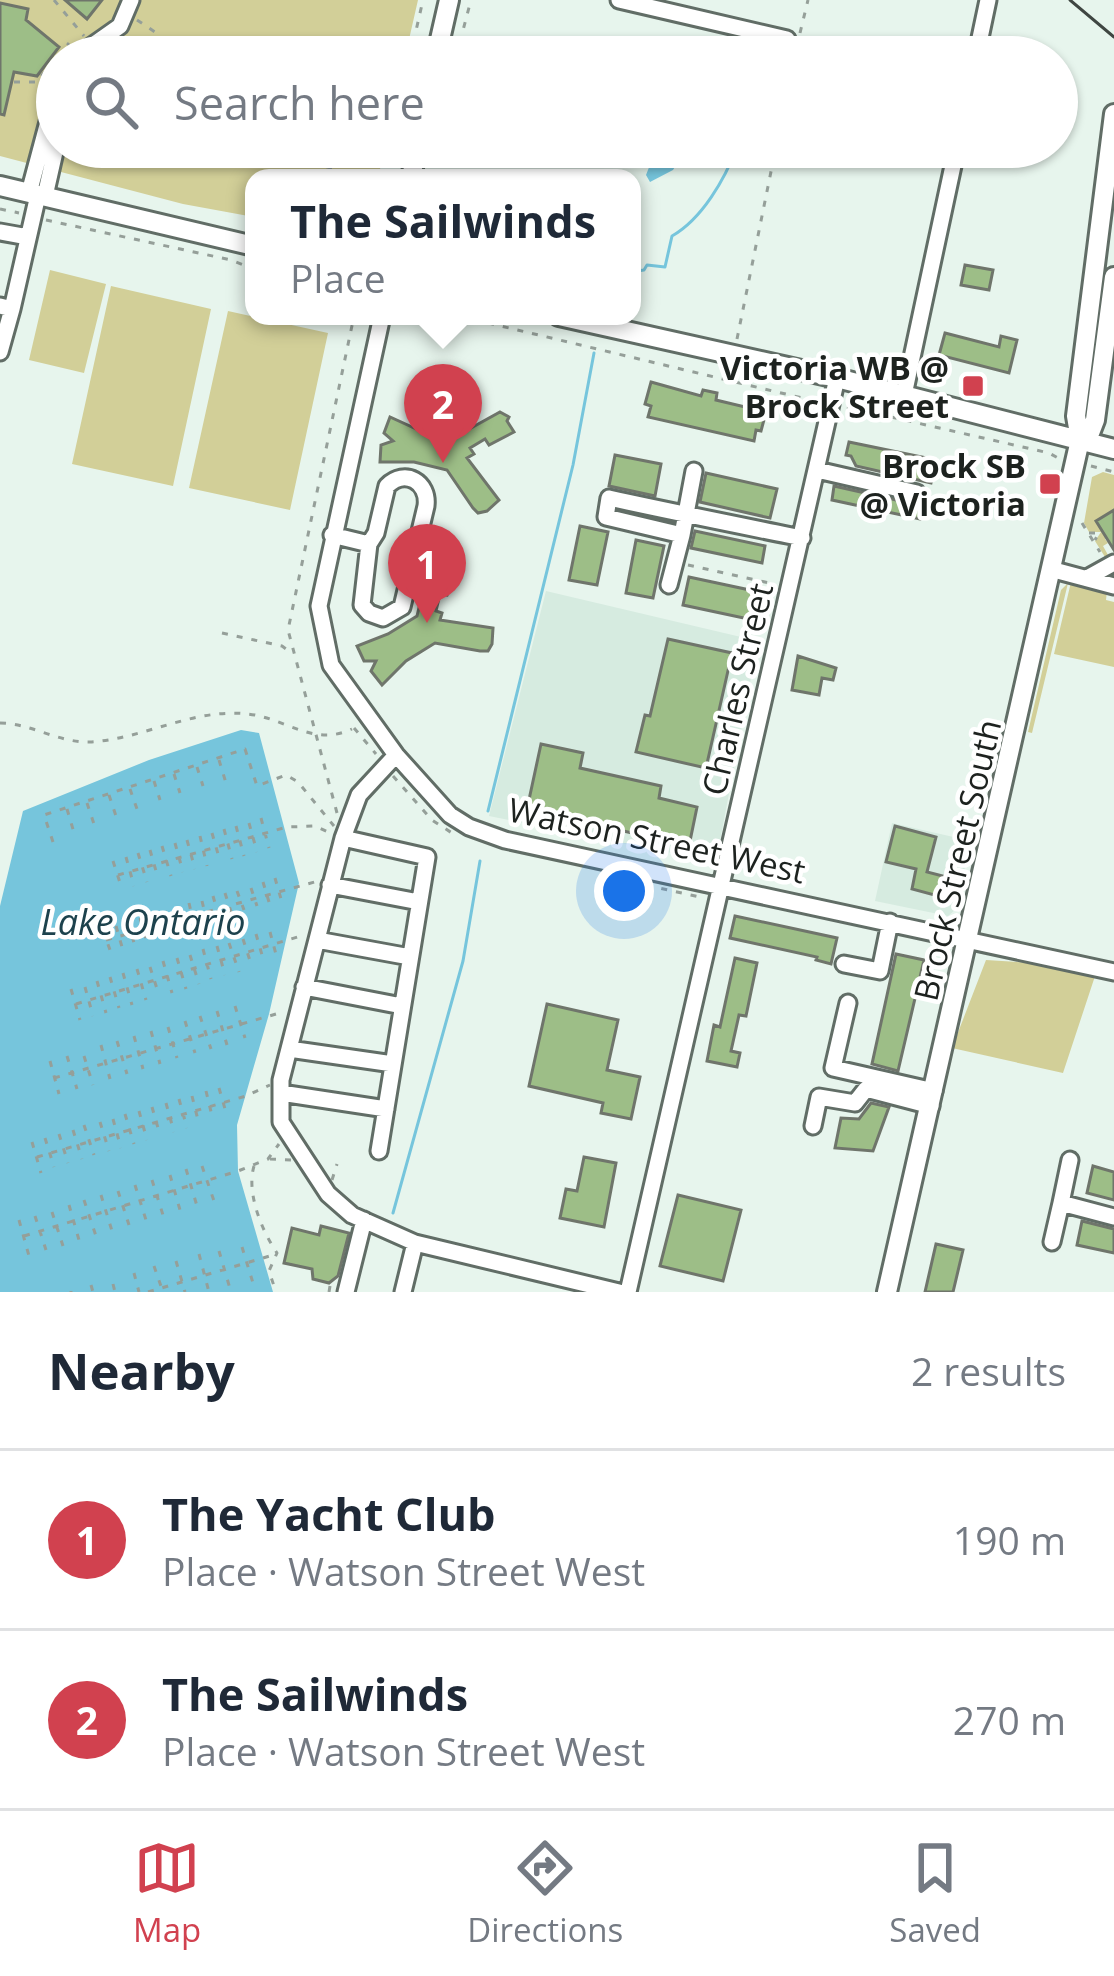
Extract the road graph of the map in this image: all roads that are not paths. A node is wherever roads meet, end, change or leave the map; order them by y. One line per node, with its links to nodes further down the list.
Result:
1 (449, 0): 6 (main road)
2 (619, 0): 7 (street)
3 (988, 0): 8 (street)
4 (130, 5): 5 (street)
5 (106, 36)
6 (441, 36)
7 (776, 36)
8 (980, 36)
9 (1114, 114): 25 (main road, Brock Street South)
10 (42, 168): 14 (street)
11 (47, 168): 14 (street)
12 (952, 168): 24 (street)
13 (0, 186): 14 (main road)
14 (37, 195): 16 (street); 17 (main road)
15 (0, 232): 16 (street)
16 (28, 237): 19 (street)
17 (245, 244)
18 (1114, 277): 25 (main road, Brock Street South)
19 (6, 307): 22 (street)
20 (380, 325): 31 (street, Watson Street West)
21 (601, 325): 23 (main road)
22 (0, 352)
23 (838, 379): 24 (main road); 27 (street, Charles Street)
24 (904, 394): 25 (main road)
25 (1081, 440): 26 (main road); 36 (main road, Brock Street South)
26 (1114, 449)
27 (817, 470): 29 (street); 33 (street, Charles Street)
28 (694, 471): 30 (street)
29 (917, 493)
30 (687, 514): 32 (street); 32 (street); 33 (street)
31 (332, 535): 34 (street); 40 (street, Watson Street West)
32 (682, 535): 38 (street)
33 (802, 538): 43 (street, Charles Street)
34 (369, 544): 34 (street)
35 (1109, 561): 37 (street)
36 (1054, 570): 37 (street); 47 (main road, Brock Street South)
37 (1087, 578): 39 (street)
38 (669, 585)
39 (1114, 586)
40 (396, 755): 41 (street); 43 (street, Watson Street West)
41 (343, 838): 42 (street); 44 (street)
42 (331, 882): 44 (street); 46 (street)
43 (724, 887): 45 (street, Watson Street West); 69 (street, Charles Street)
44 (419, 902): 48 (street)
45 (890, 922): 47 (street, Watson Street West); 49 (street)
46 (318, 935): 48 (street); 51 (street)
47 (969, 939): 50 (street, Watson Street West); 57 (main road, Brock Street South)
48 (410, 958): 53 (street)
49 (844, 964)
50 (1114, 972)
51 (304, 987): 53 (street); 54 (street)
52 (848, 1003): 57 (street)
53 (402, 1006): 55 (street)
54 (289, 1049): 55 (street); 56 (street)
55 (393, 1064): 58 (street)
56 (281, 1087): 58 (street); 64 (street)
57 (933, 1098): 59 (street); 70 (main road, Brock Street South)
58 (386, 1108): 60 (street)
59 (813, 1126)
60 (379, 1151)
61 (1070, 1160): 62 (street)
62 (1061, 1203): 63 (street); 65 (street)
63 (1114, 1217)
64 (364, 1220): 66 (street); 67 (street)
65 (1052, 1242)
66 (415, 1243): 68 (street); 69 (street)
67 (346, 1292)
68 (403, 1292)
69 (623, 1292)
70 (887, 1292)

